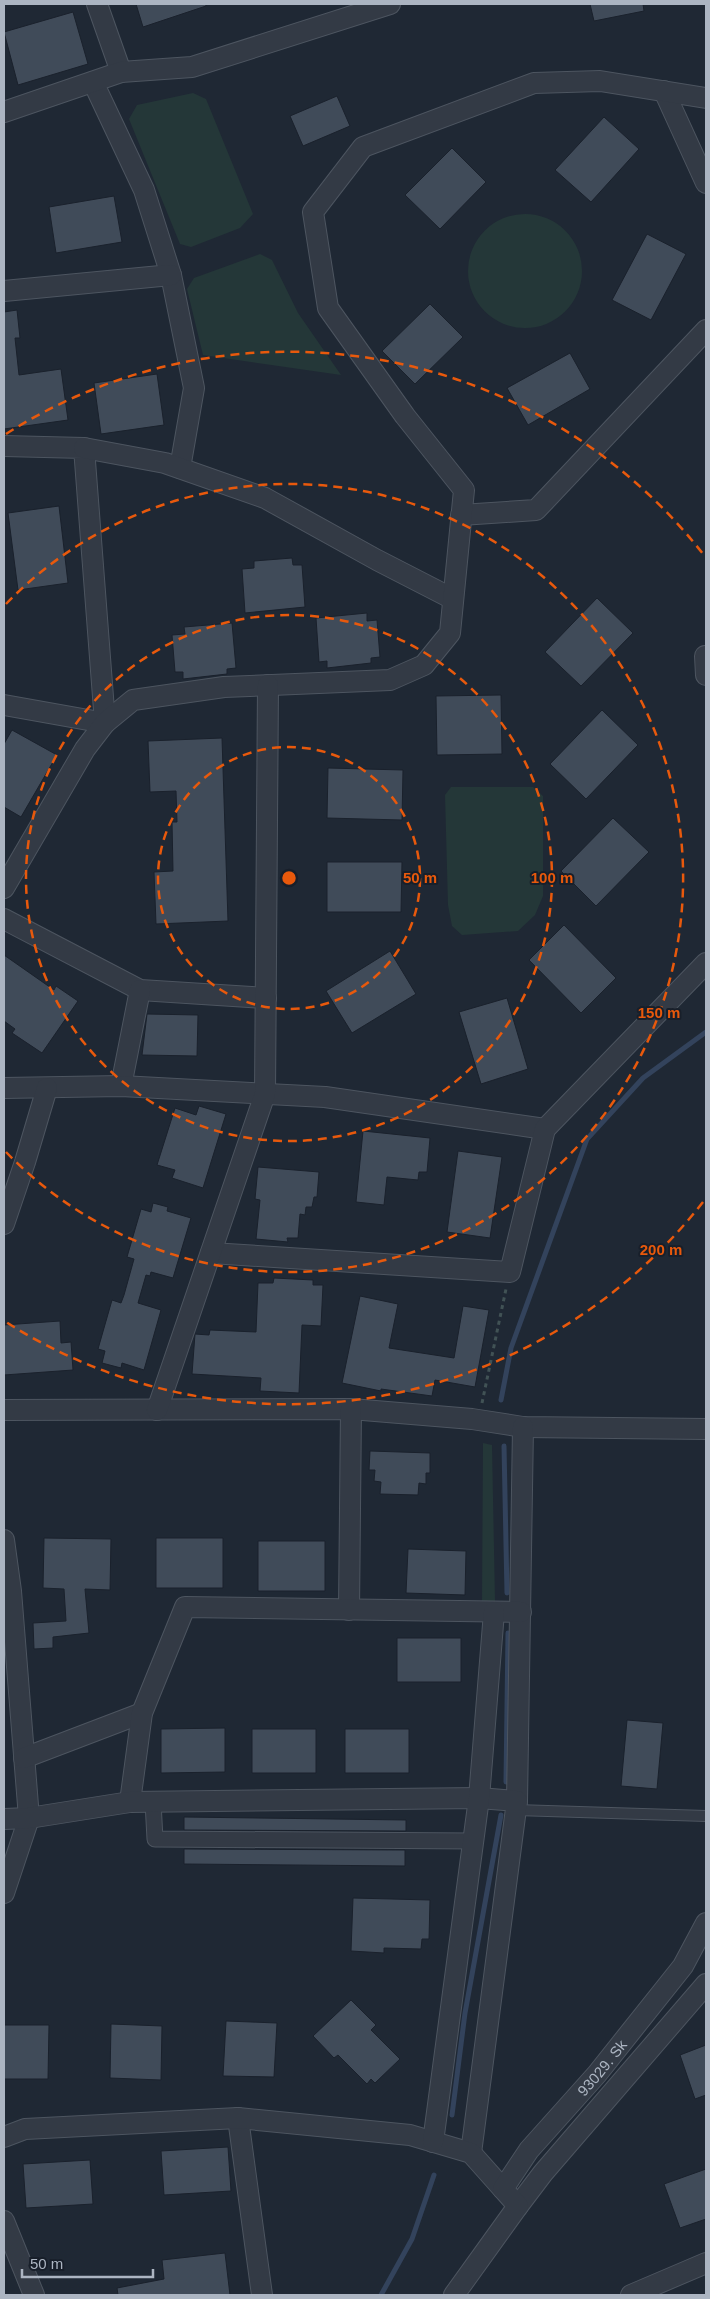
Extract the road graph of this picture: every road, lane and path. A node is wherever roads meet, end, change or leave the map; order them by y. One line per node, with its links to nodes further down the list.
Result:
1 (97, 4): 3 (street)
2 (390, 4): 3 (street)
3 (121, 72): 4 (street)
4 (93, 82): 7 (street); 9 (street)
5 (664, 91): 6 (street); 8 (street); 15 (street)
6 (706, 98)
7 (4, 112)
8 (706, 183)
9 (171, 275): 10 (street); 14 (street)
10 (4, 291)
11 (706, 330): 15 (street)
12 (4, 446): 13 (street)
13 (84, 448): 14 (street); 21 (street)
14 (180, 468): 16 (street)
15 (461, 515): 16 (street)
16 (454, 599): 19 (street)
17 (705, 656): 18 (street)
18 (706, 675)
19 (268, 685): 21 (street); 26 (street)
20 (4, 705): 21 (street)
21 (105, 722): 22 (street)
22 (4, 888)
23 (4, 918): 25 (street)
24 (706, 963): 31 (street)
25 (140, 990): 26 (street); 27 (street)
26 (266, 998): 30 (street)
27 (120, 1086): 29 (street); 30 (street)
28 (4, 1088): 29 (street)
29 (47, 1088): 32 (street)
30 (265, 1094): 31 (street); 33 (street)
31 (545, 1129): 34 (street)
32 (4, 1224)
33 (210, 1253): 34 (street); 37 (street)
34 (510, 1272): 38 (path)
35 (351, 1409): 37 (street); 38 (street); 42 (street)
36 (4, 1410): 37 (street)
37 (157, 1410)
38 (478, 1420): 39 (street)
39 (523, 1427): 40 (street); 44 (street)
40 (706, 1429)
41 (4, 1540): 46 (street)
42 (349, 1610): 43 (street); 45 (street)
43 (494, 1612): 44 (street); 47 (street)
44 (521, 1612): 50 (street)
45 (142, 1713): 46 (street); 48 (street)
46 (24, 1758): 52 (street)
47 (479, 1798): 49 (street); 50 (street); 54 (street)
48 (130, 1802): 49 (street); 52 (street)
49 (153, 1802): 54 (street)
50 (517, 1806): 51 (lane); 64 (street)
51 (706, 1816)
52 (29, 1818): 53 (street); 55 (street)
53 (4, 1819)
54 (474, 1841): 63 (street)
55 (4, 1893)
56 (706, 1923): 57 (street, 93029. Sk)
57 (699, 1952): 59 (street, 93029. Sk)
58 (706, 1984): 60 (street, 93029. Sk)
59 (597, 2074): 60 (street); 65 (street, 93029. Sk)
60 (615, 2090): 66 (street, 93029. Sk)
61 (238, 2118): 62 (street); 63 (street); 70 (street)
62 (4, 2137)
63 (433, 2142): 64 (street)
64 (471, 2153): 65 (street)
65 (503, 2189): 66 (street)
66 (518, 2206): 71 (street, 93029. Sk)
67 (4, 2221): 69 (street)
68 (706, 2263): 72 (street)
69 (34, 2295)
70 (262, 2295)
71 (454, 2295)
72 (631, 2295)

